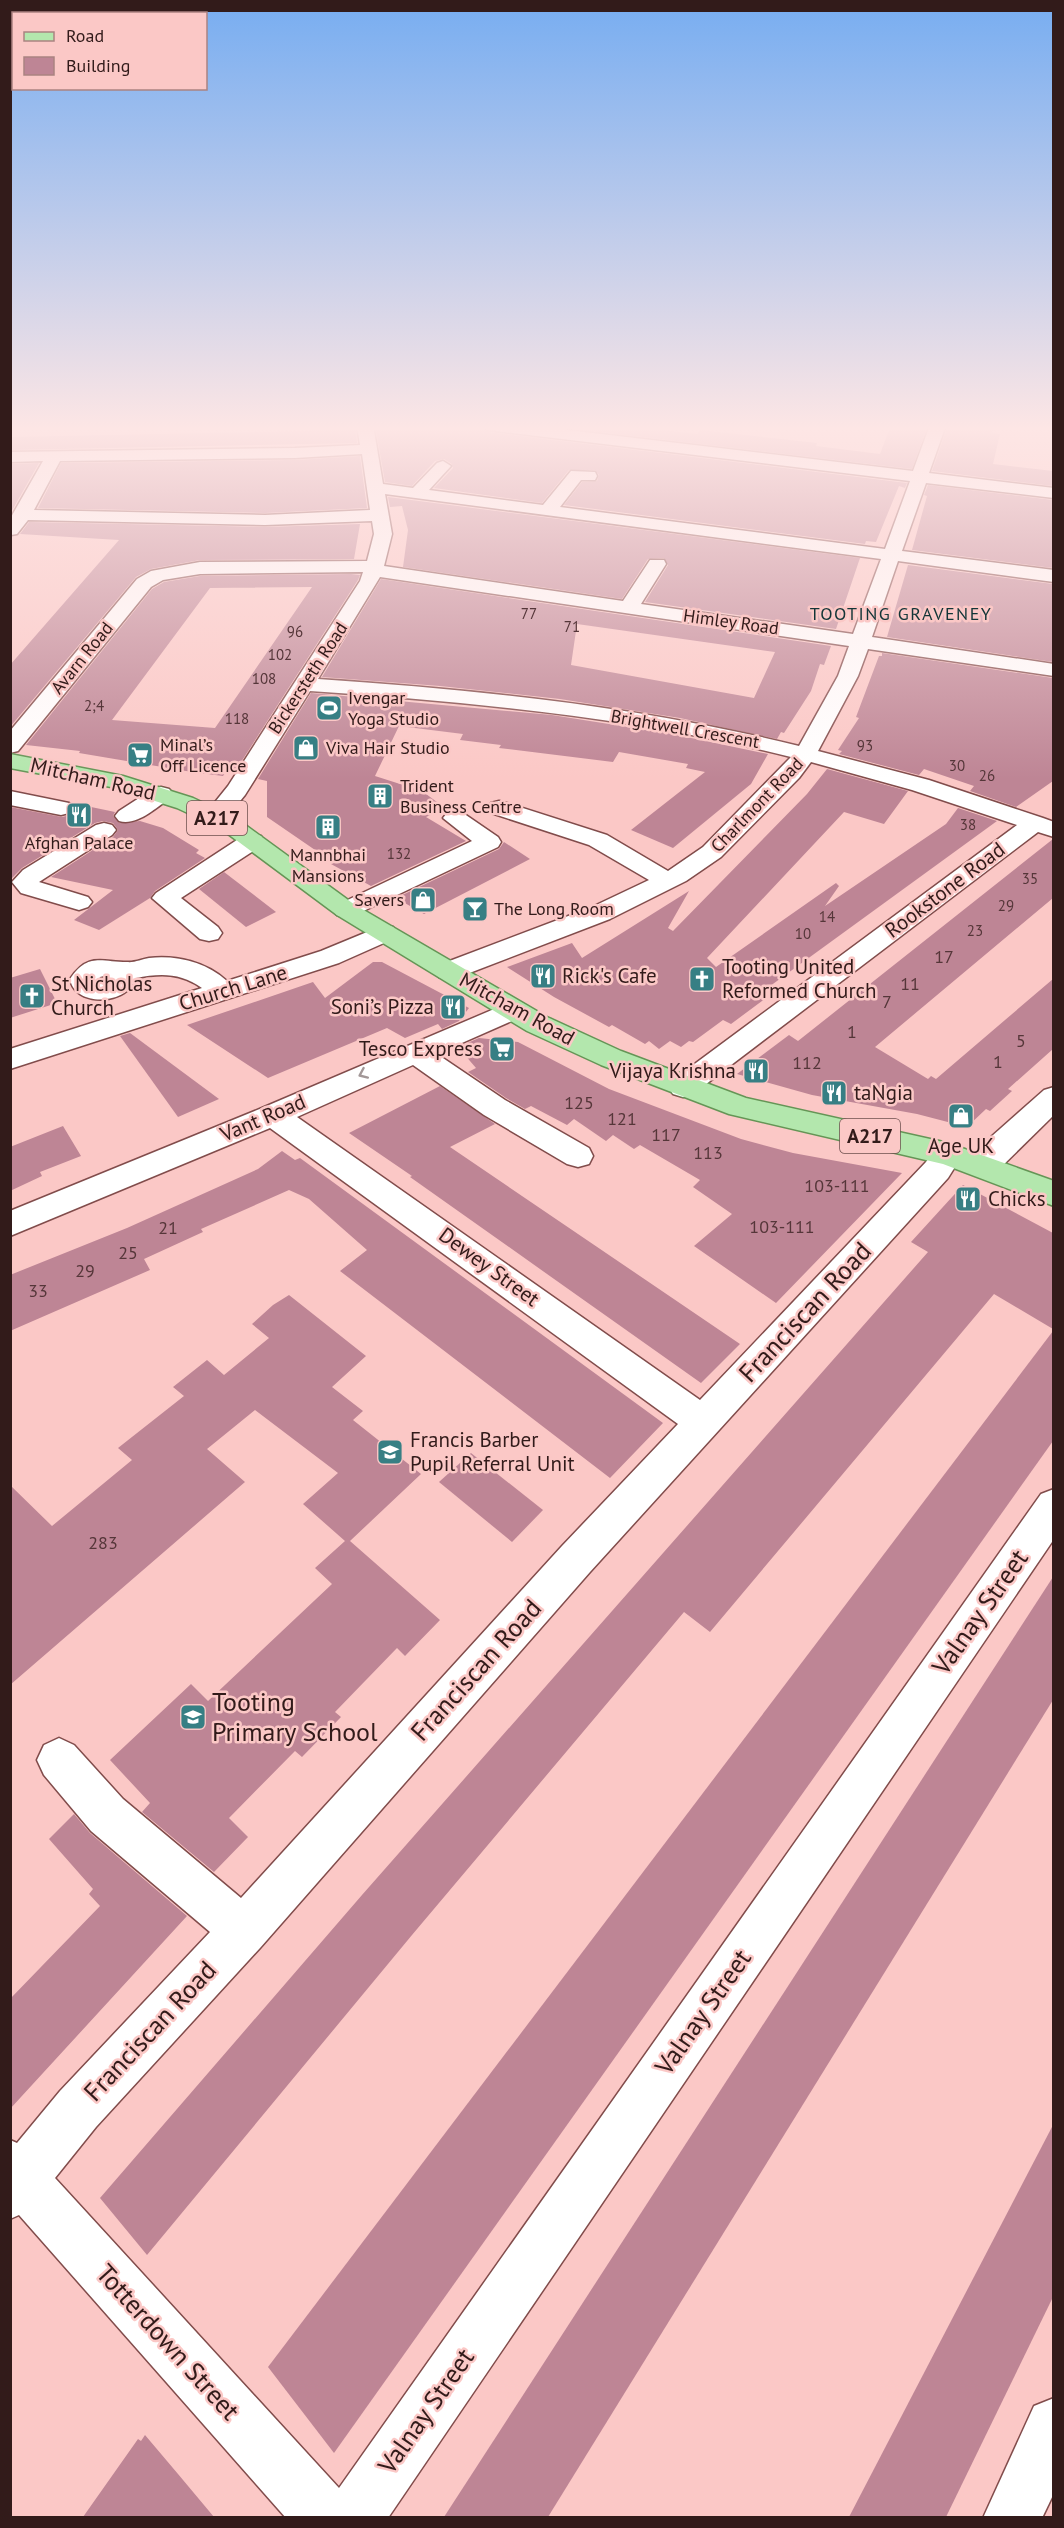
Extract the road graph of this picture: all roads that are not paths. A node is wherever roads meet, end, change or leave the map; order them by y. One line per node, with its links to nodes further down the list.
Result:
1 (380, 543): 6 (street, Bickersteth Road)
2 (809, 543): 4 (street)
3 (897, 543): 4 (street, Charlmont Road)
4 (893, 554): 7 (street); 9 (street, Charlmont Road)
5 (657, 564): 8 (street)
6 (373, 568): 8 (street, Himley Road); 11 (street, Bickersteth Road); 12 (street, Avarn Road)
7 (1053, 576)
8 (629, 608): 9 (street, Himley Road)
9 (860, 641): 10 (street, Himley Road); 13 (street, Charlmont Road)
10 (1053, 670)
11 (305, 684): 13 (street, Brightwell Crescent); 20 (street, Bickersteth Road)
12 (10, 746)
13 (806, 753): 22 (street, Brightwell Crescent); 25 (street, Charlmont Road)
14 (10, 761): 15 (main road, Mitcham Road / A217)
15 (160, 794): 19 (street); 20 (main road, Mitcham Road / A217)
16 (10, 798): 17 (street)
17 (61, 808)
18 (499, 808): 25 (street)
19 (127, 816)
20 (215, 817): 24 (main road, Mitcham Road / A217)
21 (455, 818): 27 (street)
22 (1044, 826): 36 (street, Rookstone Road)
23 (104, 831): 26 (street)
24 (252, 841): 27 (main road, Mitcham Road / A217); 28 (street)
25 (668, 881): 30 (street, Charlmont Road)
26 (79, 902)
27 (346, 909): 29 (main road, Mitcham Road / A217)
28 (209, 933)
29 (384, 933): 30 (main road, Mitcham Road / A217); 32 (street, Church Lane)
30 (450, 971): 33 (main road, Mitcham Road / A217)
31 (122, 972): 32 (street)
32 (223, 992): 35 (street, Church Lane)
33 (513, 1010): 34 (street, Vant Road); 36 (main road, Mitcham Road / A217)
34 (415, 1052): 38 (street, Vant Road, one-way to 38); 39 (street)
35 (10, 1059)
36 (683, 1087): 40 (main road, Mitcham Road / A217)
37 (1053, 1097): 40 (street, Franciscan Road)
38 (273, 1115): 42 (street, Vant Road); 43 (street, Dewey Street)
39 (578, 1156)
40 (966, 1160): 41 (main road, Mitcham Road / A217); 43 (street, Franciscan Road)
41 (1053, 1194)
42 (10, 1224)
43 (703, 1422): 46 (street, Franciscan Road)
44 (1053, 1506): 50 (street, Valnay Street)
45 (59, 1760): 46 (street)
46 (243, 1931): 47 (street, Franciscan Road)
47 (14, 2179): 49 (street, Totterdown Street)
48 (1053, 2426): 51 (street)
49 (326, 2517)
50 (352, 2517)
51 (1012, 2517)

